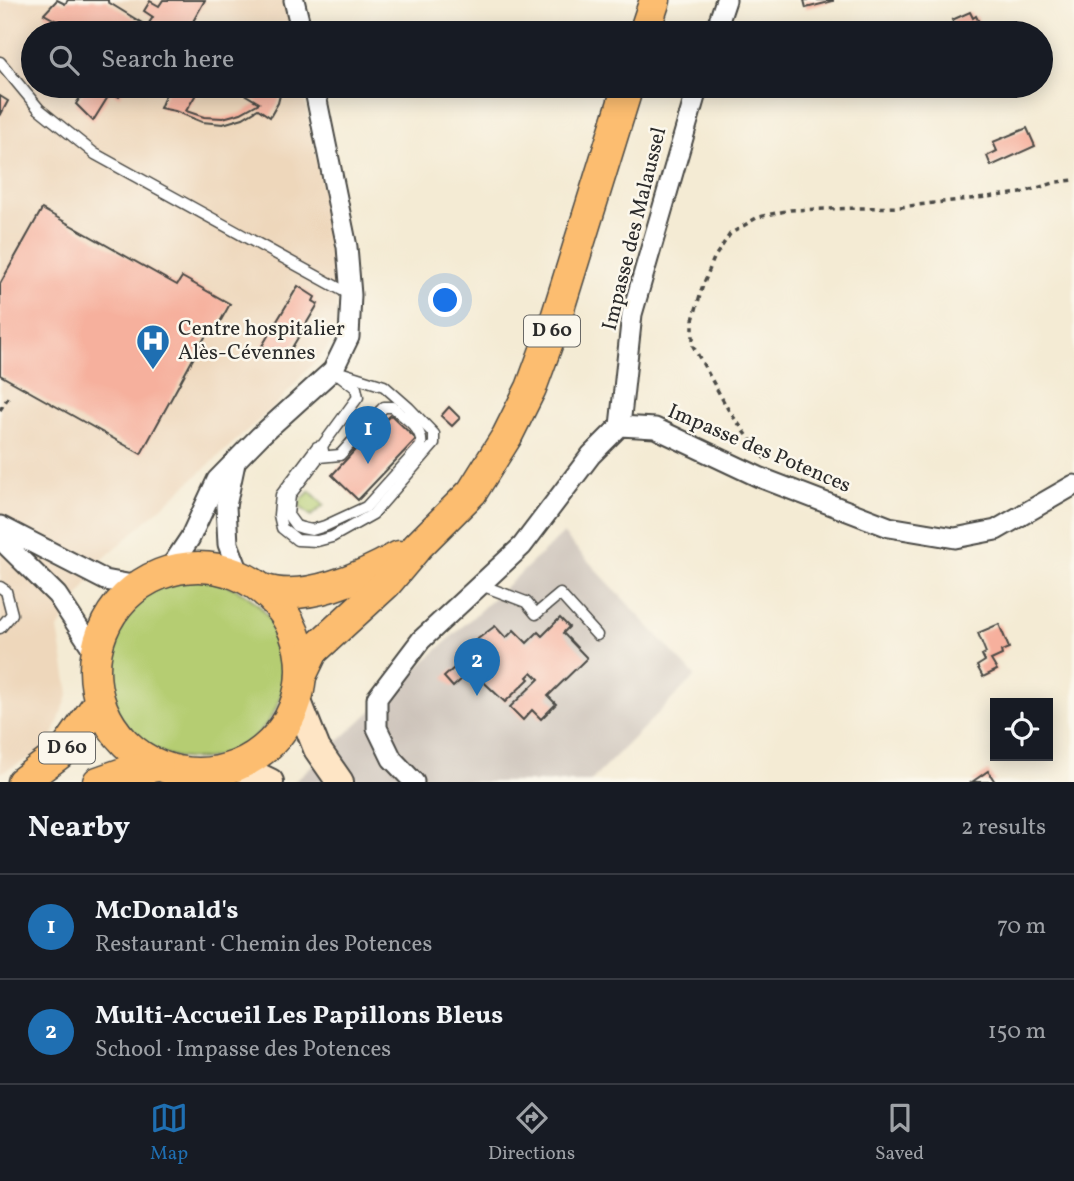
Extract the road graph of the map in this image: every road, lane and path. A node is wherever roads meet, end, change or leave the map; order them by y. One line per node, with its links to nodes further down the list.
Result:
1 (294, 0): 4 (street)
2 (655, 0): 5 (main road)
3 (726, 0): 6 (street)
4 (299, 21)
5 (648, 21)
6 (719, 21)
7 (0, 62): 8 (lane)
8 (21, 87)
9 (30, 98): 14 (lane)
10 (316, 98): 14 (street)
11 (624, 98): 25 (main road, D 60)
12 (694, 98): 18 (street, Impasse des Malaussel)
13 (1074, 180): 20 (path)
14 (351, 295): 15 (street)
15 (333, 370): 19 (lane); 19 (lane); 21 (street)
16 (9, 396): 17 (path)
17 (0, 410)
18 (620, 426): 22 (street, Impasse des Potences); 28 (street)
19 (320, 451): 19 (lane)
20 (766, 461)
21 (235, 463): 26 (street); 27 (street)
22 (1074, 485)
23 (0, 526): 29 (street)
24 (0, 539): 33 (street)
25 (418, 546): 27 (main road, D 60); 34 (main road, D 60)
26 (168, 571): 27 (main road); 29 (main road)
27 (251, 582): 34 (main road)
28 (481, 584): 32 (lane); 42 (street)
29 (138, 586): 33 (main road)
30 (0, 587): 31 (lane)
31 (0, 628)
32 (597, 635)
33 (96, 654): 35 (main road)
34 (299, 687): 37 (main road); 41 (main road)
35 (99, 702): 36 (main road); 38 (main road, D 60)
36 (158, 766): 37 (main road); 39 (main road, D 60)
37 (237, 766): 40 (main road)
38 (22, 782)
39 (98, 782)
40 (270, 782)
41 (340, 782)
42 (414, 782)

